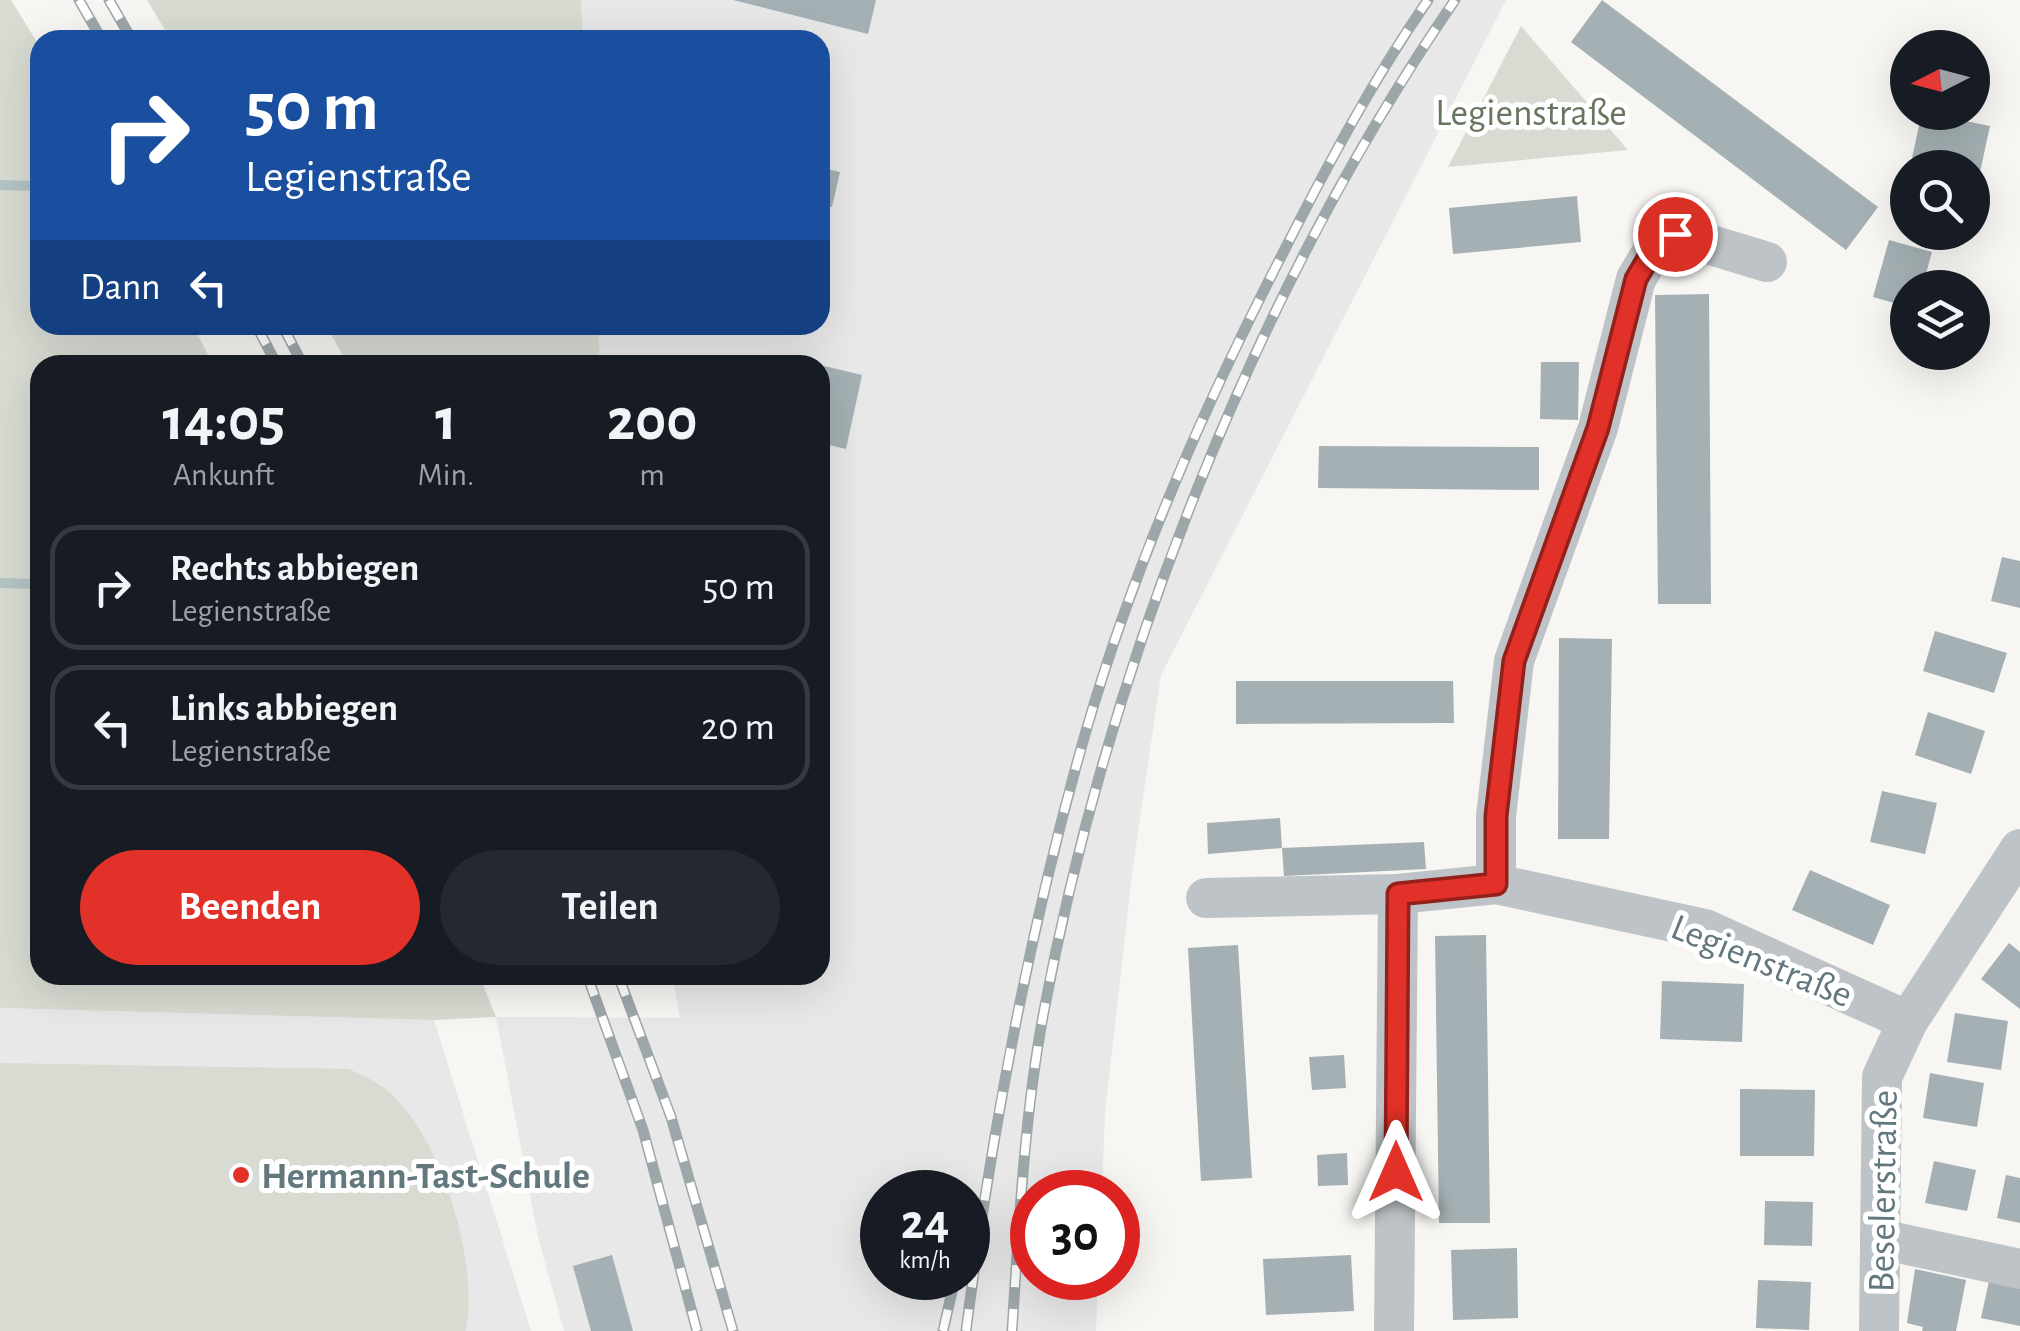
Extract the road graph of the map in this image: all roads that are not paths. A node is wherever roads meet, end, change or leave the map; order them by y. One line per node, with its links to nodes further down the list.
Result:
1 (1767, 262): 3 (street)
2 (2020, 850): 6 (street, Beselerstraße)
3 (1496, 884): 4 (street, Legienstraße); 6 (street, Legienstraße)
4 (1398, 894): 5 (street, Legienstraße); 9 (street)
5 (1206, 898)
6 (1908, 1021): 7 (street, Beselerstraße)
7 (1880, 1238): 8 (street); 10 (street, Beselerstraße)
8 (2020, 1269)
9 (1394, 1331)
10 (1878, 1331)

